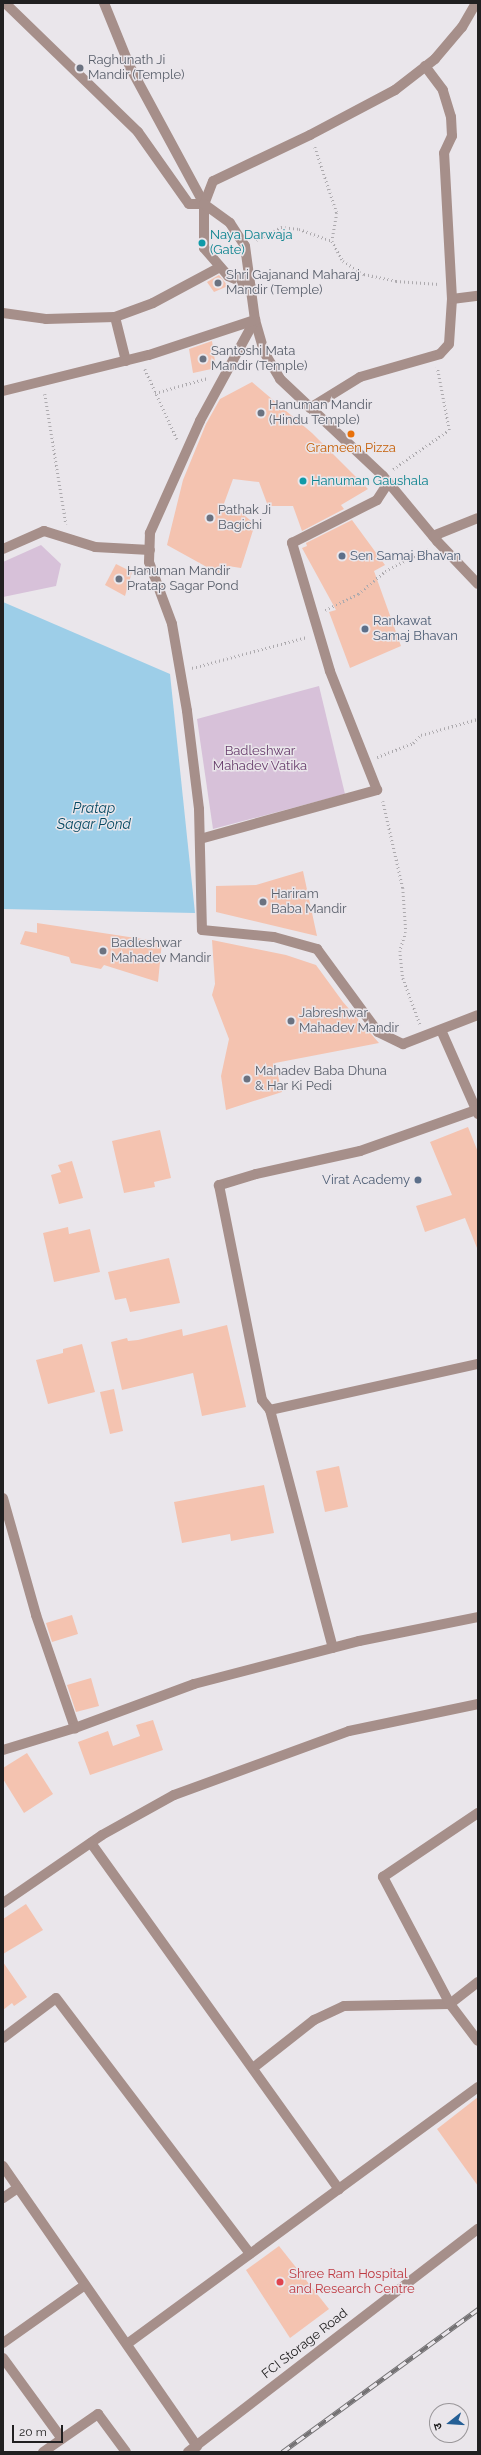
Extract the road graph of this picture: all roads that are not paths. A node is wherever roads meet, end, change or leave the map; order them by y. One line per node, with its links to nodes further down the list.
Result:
1 (5, 3): 5 (street)
2 (104, 3): 5 (street)
3 (476, 3): 4 (street)
4 (425, 66): 5 (street); 9 (street)
5 (204, 204): 6 (street); 7 (street)
6 (220, 267): 7 (street); 11 (street)
7 (250, 285): 12 (street)
8 (478, 296): 9 (street)
9 (452, 299): 15 (street)
10 (3, 313): 11 (street)
11 (115, 317): 13 (street)
12 (255, 320): 13 (street); 15 (street); 20 (street)
13 (126, 361): 14 (street)
14 (3, 391)
15 (310, 408): 16 (street)
16 (386, 480): 18 (street); 22 (street)
17 (478, 518): 18 (street)
18 (435, 538): 21 (street)
19 (3, 549): 20 (street)
20 (150, 550): 22 (street)
21 (478, 584)
22 (200, 840): 24 (street)
23 (478, 1015): 24 (street)
24 (441, 1030): 25 (street)
25 (477, 1112): 27 (street)
26 (478, 1364): 27 (street)
27 (270, 1410): 30 (street)
28 (3, 1498): 32 (street)
29 (478, 1617): 30 (street)
30 (333, 1648): 32 (street)
31 (478, 1704): 35 (street)
32 (75, 1728): 33 (street)
33 (3, 1750)
34 (478, 1813): 38 (street)
35 (91, 1842): 36 (street); 41 (street)
36 (3, 1903)
37 (478, 1982): 38 (street)
38 (450, 2004): 40 (street); 41 (street)
39 (3, 2038): 48 (street)
40 (478, 2041)
41 (253, 2068): 45 (street)
42 (478, 2087): 45 (street)
43 (3, 2166): 44 (street)
44 (18, 2188): 46 (street); 49 (street)
45 (339, 2189): 48 (street)
46 (3, 2198)
47 (478, 2229): 54 (street, FCI Storage Road)
48 (250, 2254): 51 (street)
49 (85, 2285): 50 (street); 51 (street)
50 (3, 2343)
51 (127, 2344): 54 (street)
52 (3, 2358): 53 (street)
53 (62, 2439): 55 (street); 56 (street)
54 (197, 2446): 57 (street, FCI Storage Road)
55 (43, 2452)
56 (126, 2452)
57 (188, 2452)

